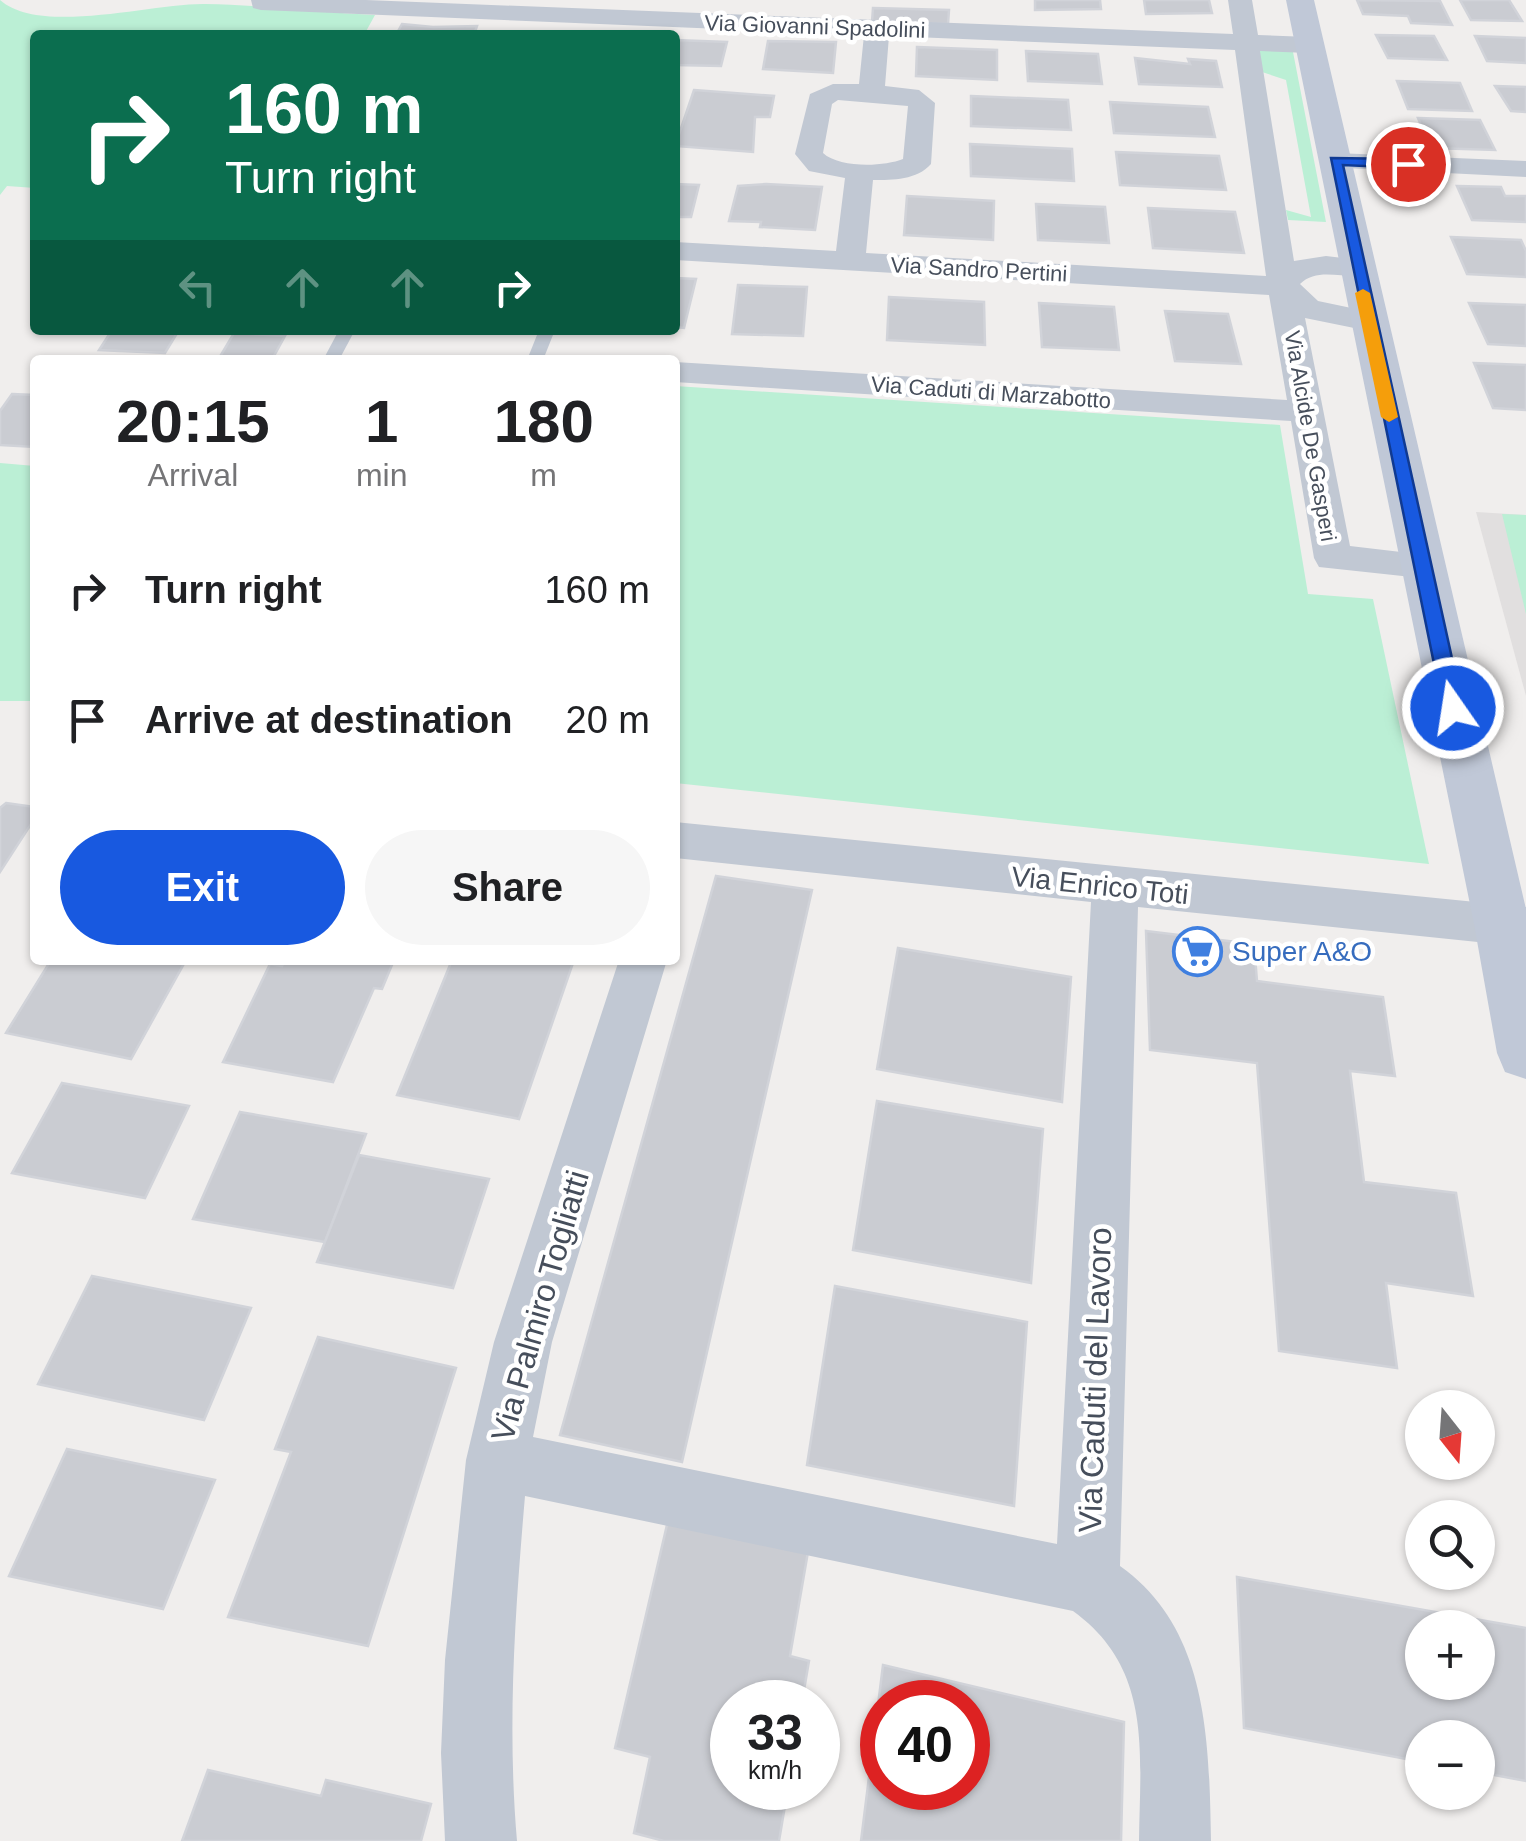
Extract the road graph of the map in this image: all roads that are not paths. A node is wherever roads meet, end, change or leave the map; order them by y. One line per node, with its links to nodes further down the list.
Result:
1 (1240, 0): 7 (street, Via Alcide De Gasperi)
2 (1300, 0): 8 (street)
3 (302, 2): 4 (street, Via Giovanni Spadolini); 5 (street, Via Giovanni Spadolini)
4 (261, 4)
5 (511, 15): 6 (street, Via Giovanni Spadolini)
6 (877, 29): 7 (street, Via Giovanni Spadolini); 9 (street)
7 (1246, 42): 8 (street, Via Giovanni Spadolini); 16 (street, Via Alcide De Gasperi)
8 (1309, 45): 10 (street)
9 (870, 92): 12 (street); 12 (street)
10 (1336, 160): 11 (street); 15 (street)
11 (1526, 169)
12 (860, 172): 14 (street)
13 (680, 251): 14 (street, Via Sandro Pertini)
14 (850, 262): 16 (street, Via Sandro Pertini)
15 (1357, 268): 16 (street); 17 (street)
16 (1283, 286): 17 (street, Via Alcide De Gasperi); 19 (street, Via Alcide De Gasperi)
17 (1369, 321): 20 (street)
18 (680, 372): 19 (street, Via Caduti di Marzabotto)
19 (1308, 412): 20 (street, Via Alcide De Gasperi)
20 (1421, 565): 23 (street)
21 (680, 847): 22 (street, Via Enrico Toti)
22 (1115, 887): 23 (street, Via Enrico Toti); 27 (street, Via Caduti del Lavoro)
23 (1514, 925): 25 (street)
24 (642, 965): 26 (street, Via Palmiro Togliatti)
25 (1526, 1053)
26 (497, 1460): 27 (street); 28 (street, Via Palmiro Togliatti)
27 (1087, 1582): 29 (street)
28 (481, 1841)
29 (1176, 1841)

